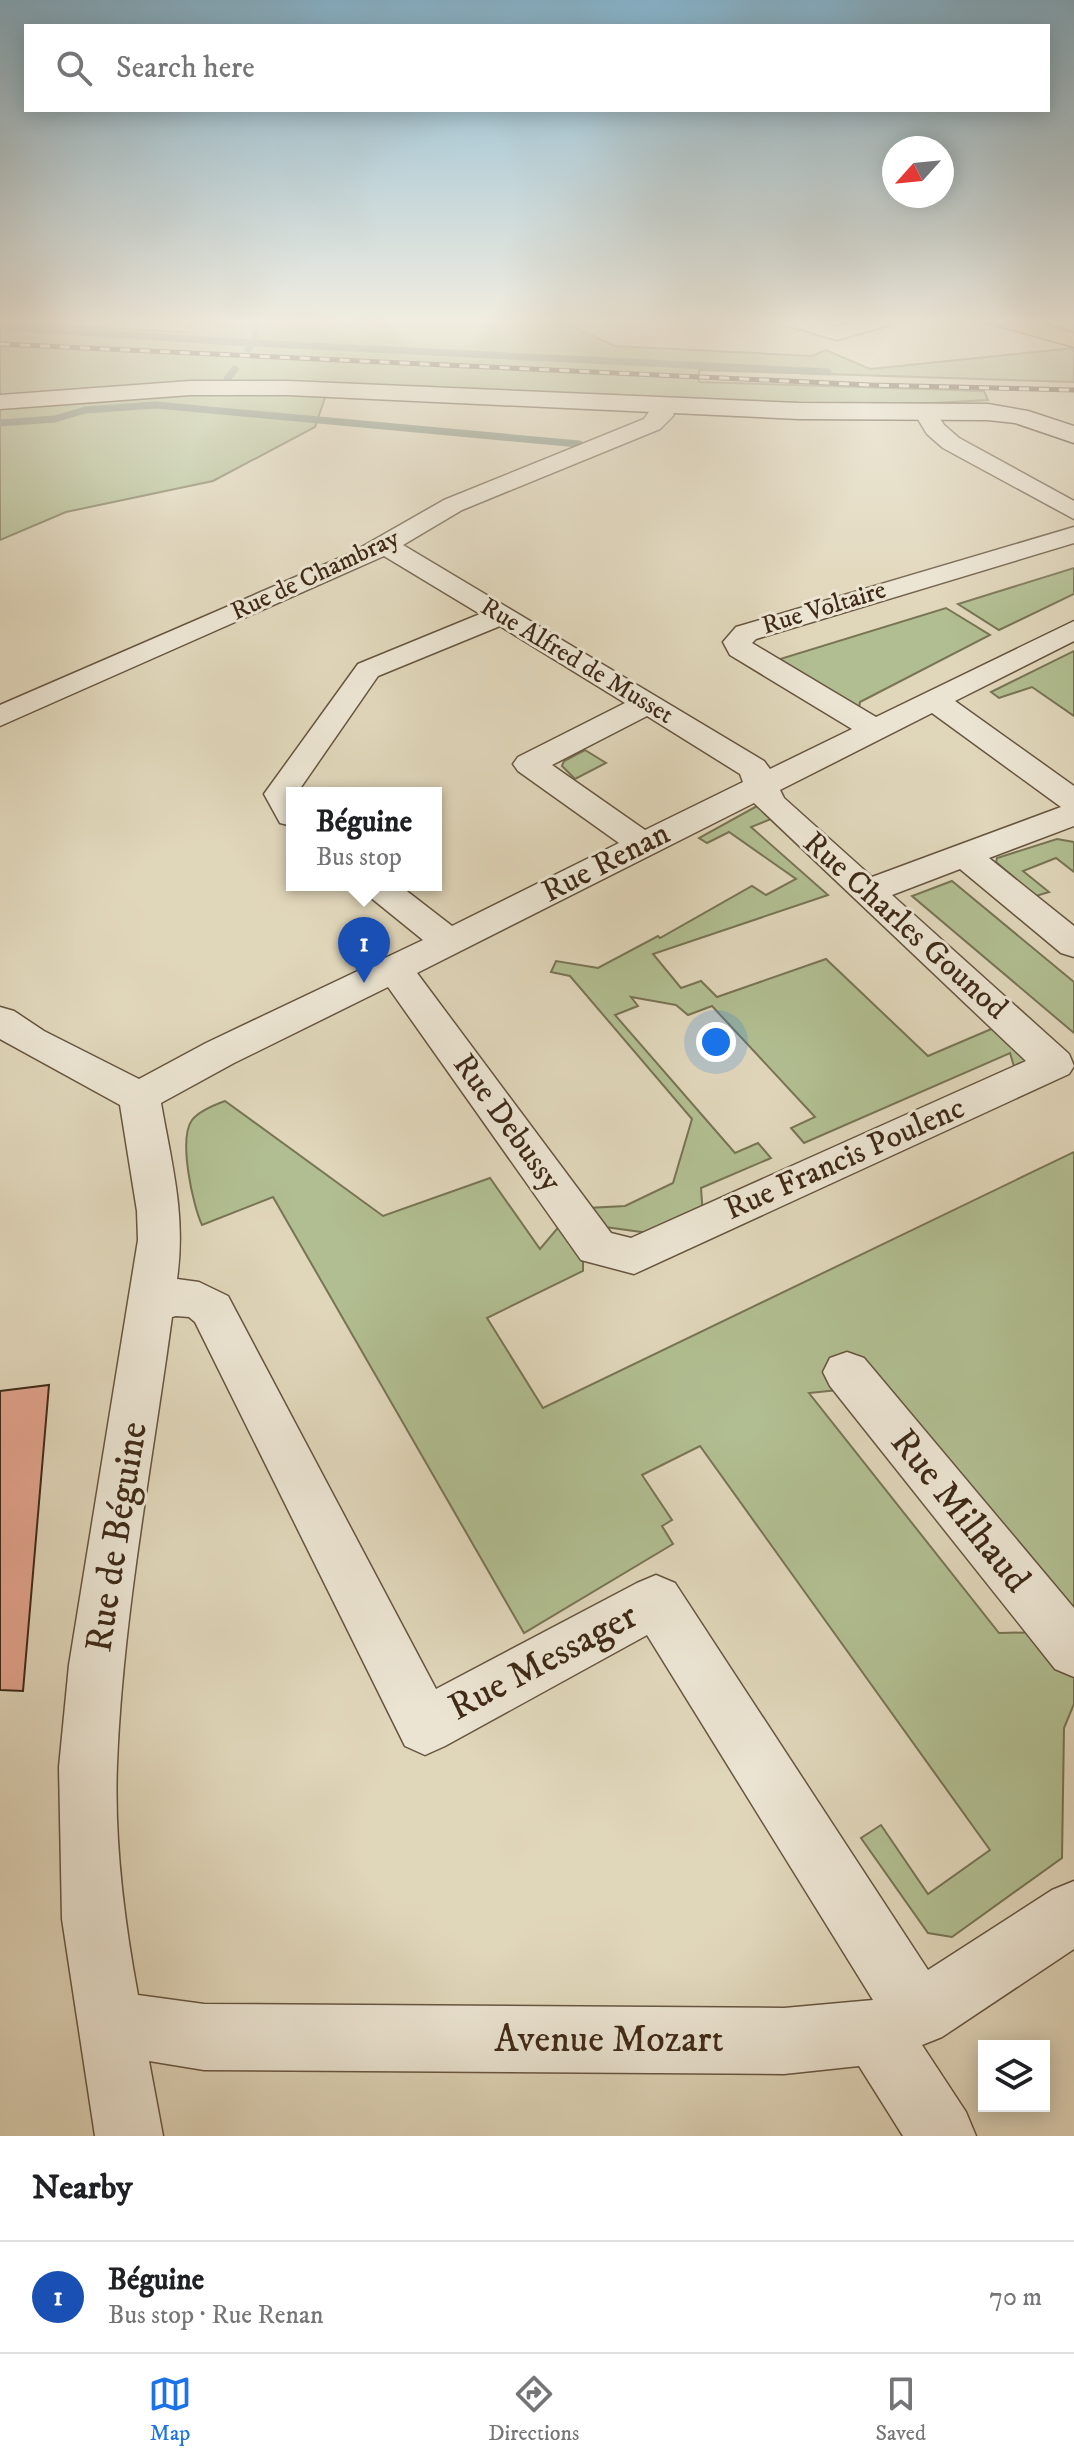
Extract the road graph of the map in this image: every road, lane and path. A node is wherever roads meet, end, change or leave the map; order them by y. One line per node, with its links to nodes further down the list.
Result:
1 (659, 418): 7 (street, Rue de Chambray)
2 (929, 418): 5 (street)
3 (1024, 418): 4 (street)
4 (1074, 435)
5 (1074, 511)
6 (1074, 535): 13 (street, Rue Voltaire)
7 (384, 546): 8 (street, Rue Alfred de Musset); 12 (street, Rue de Chambray)
8 (502, 615): 11 (street, Rue Alfred de Musset); 16 (street)
9 (1074, 630): 10 (street, Rue Renan)
10 (935, 701): 13 (street, Rue Renan); 15 (street)
11 (647, 704): 14 (street, Rue Alfred de Musset); 18 (street)
12 (0, 717)
13 (876, 730): 14 (street, Rue Renan)
14 (761, 784): 18 (street, Rue Renan); 21 (street, Rue Charles Gounod)
15 (1074, 801)
16 (286, 805)
17 (1074, 814): 19 (street)
18 (642, 844): 22 (street, Rue Renan)
19 (965, 856): 21 (street); 23 (street)
20 (385, 891): 22 (street)
21 (867, 892): 26 (street, Rue Charles Gounod)
22 (449, 942): 24 (street, Rue Renan)
23 (1074, 945)
24 (394, 968): 27 (street, Rue Renan); 28 (street, Rue Debussy)
25 (0, 1020): 27 (street)
26 (1055, 1064): 28 (street, Rue Francis Poulenc)
27 (139, 1097): 29 (street, Rue de Béguine)
28 (634, 1256)
29 (152, 1299): 33 (street, Rue de Béguine); 34 (street, Rue Messager)
30 (847, 1372): 31 (street, Rue Milhaud)
31 (1074, 1650)
32 (1074, 1912): 34 (street, Avenue Mozart)
33 (110, 2023): 34 (street, Avenue Mozart); 35 (street, Rue de Béguine)
34 (897, 2023): 36 (street)
35 (129, 2136)
36 (942, 2136)

